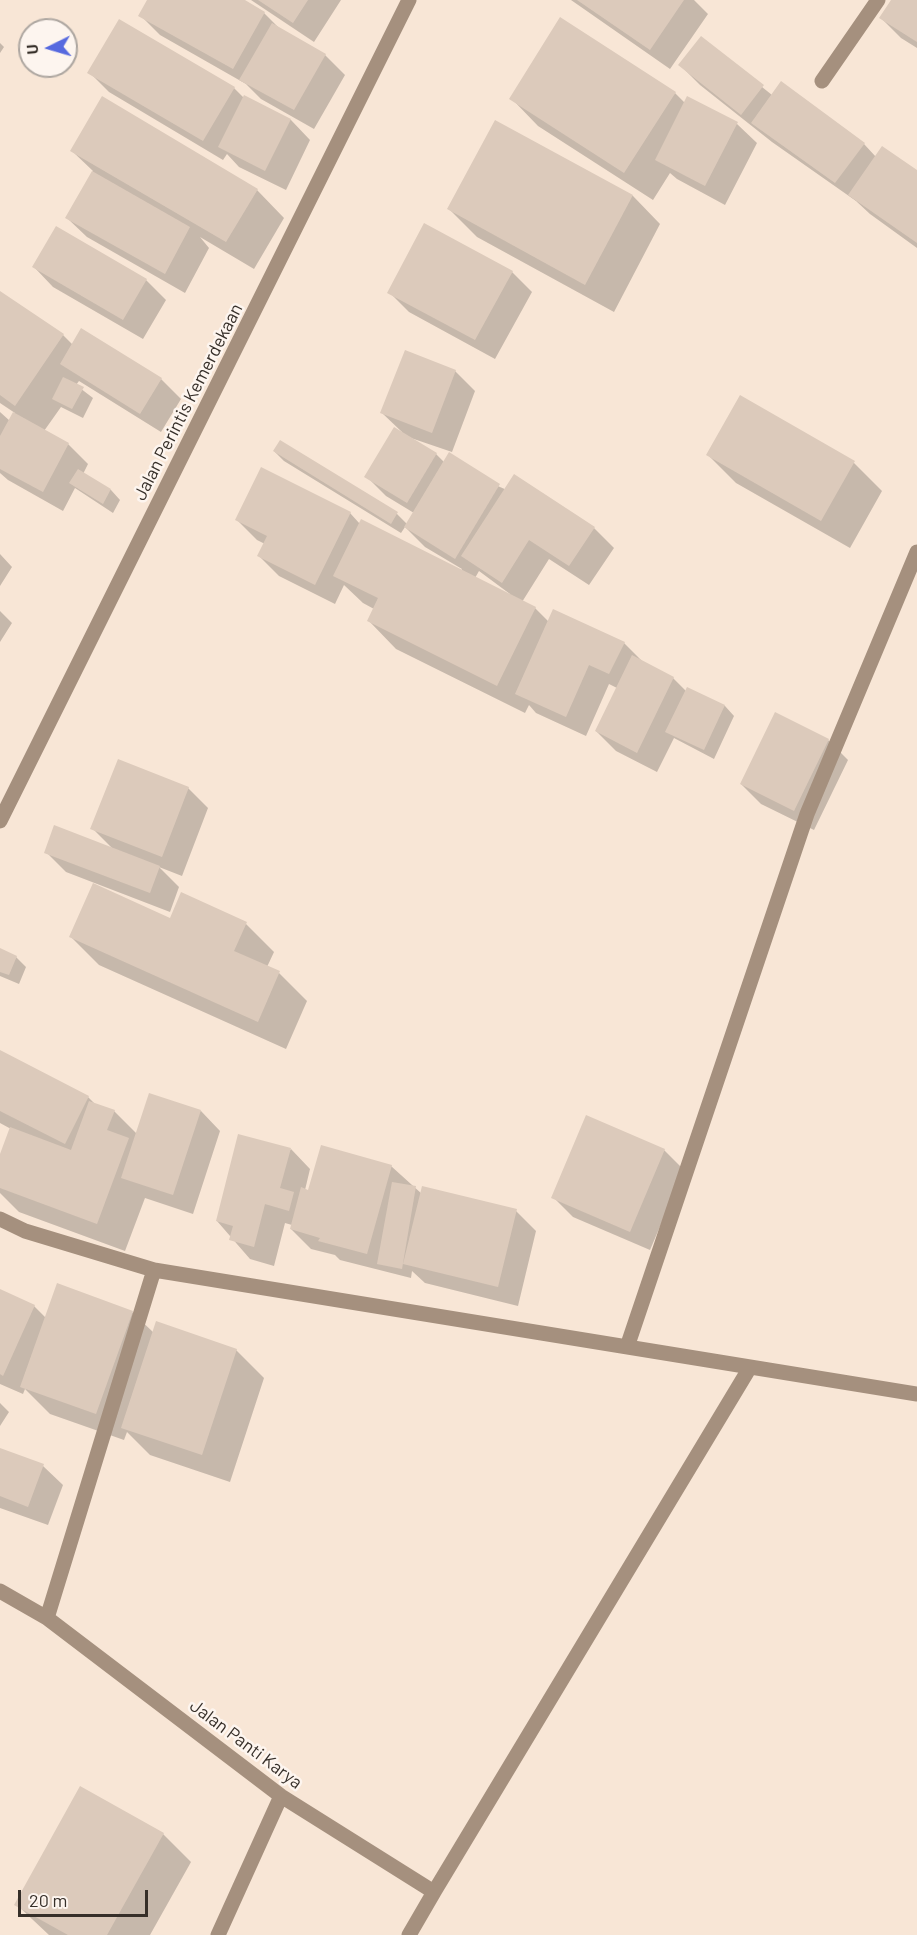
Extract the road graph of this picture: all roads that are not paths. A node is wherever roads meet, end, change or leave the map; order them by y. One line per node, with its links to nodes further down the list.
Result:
1 (409, 0): 5 (street, Jalan Perintis Kemerdekaan)
2 (878, 0): 3 (street)
3 (822, 81)
4 (917, 552): 8 (street)
5 (0, 821)
6 (0, 1219): 7 (street)
7 (154, 1270): 8 (street); 12 (street)
8 (627, 1347): 9 (street)
9 (749, 1369): 10 (street); 14 (street)
10 (917, 1394)
11 (0, 1591): 12 (street, Jalan Panti Karya)
12 (46, 1618): 13 (street, Jalan Panti Karya)
13 (281, 1796): 14 (street, Jalan Panti Karya); 15 (street)
14 (434, 1892): 16 (street)
15 (218, 1935)
16 (409, 1935)

